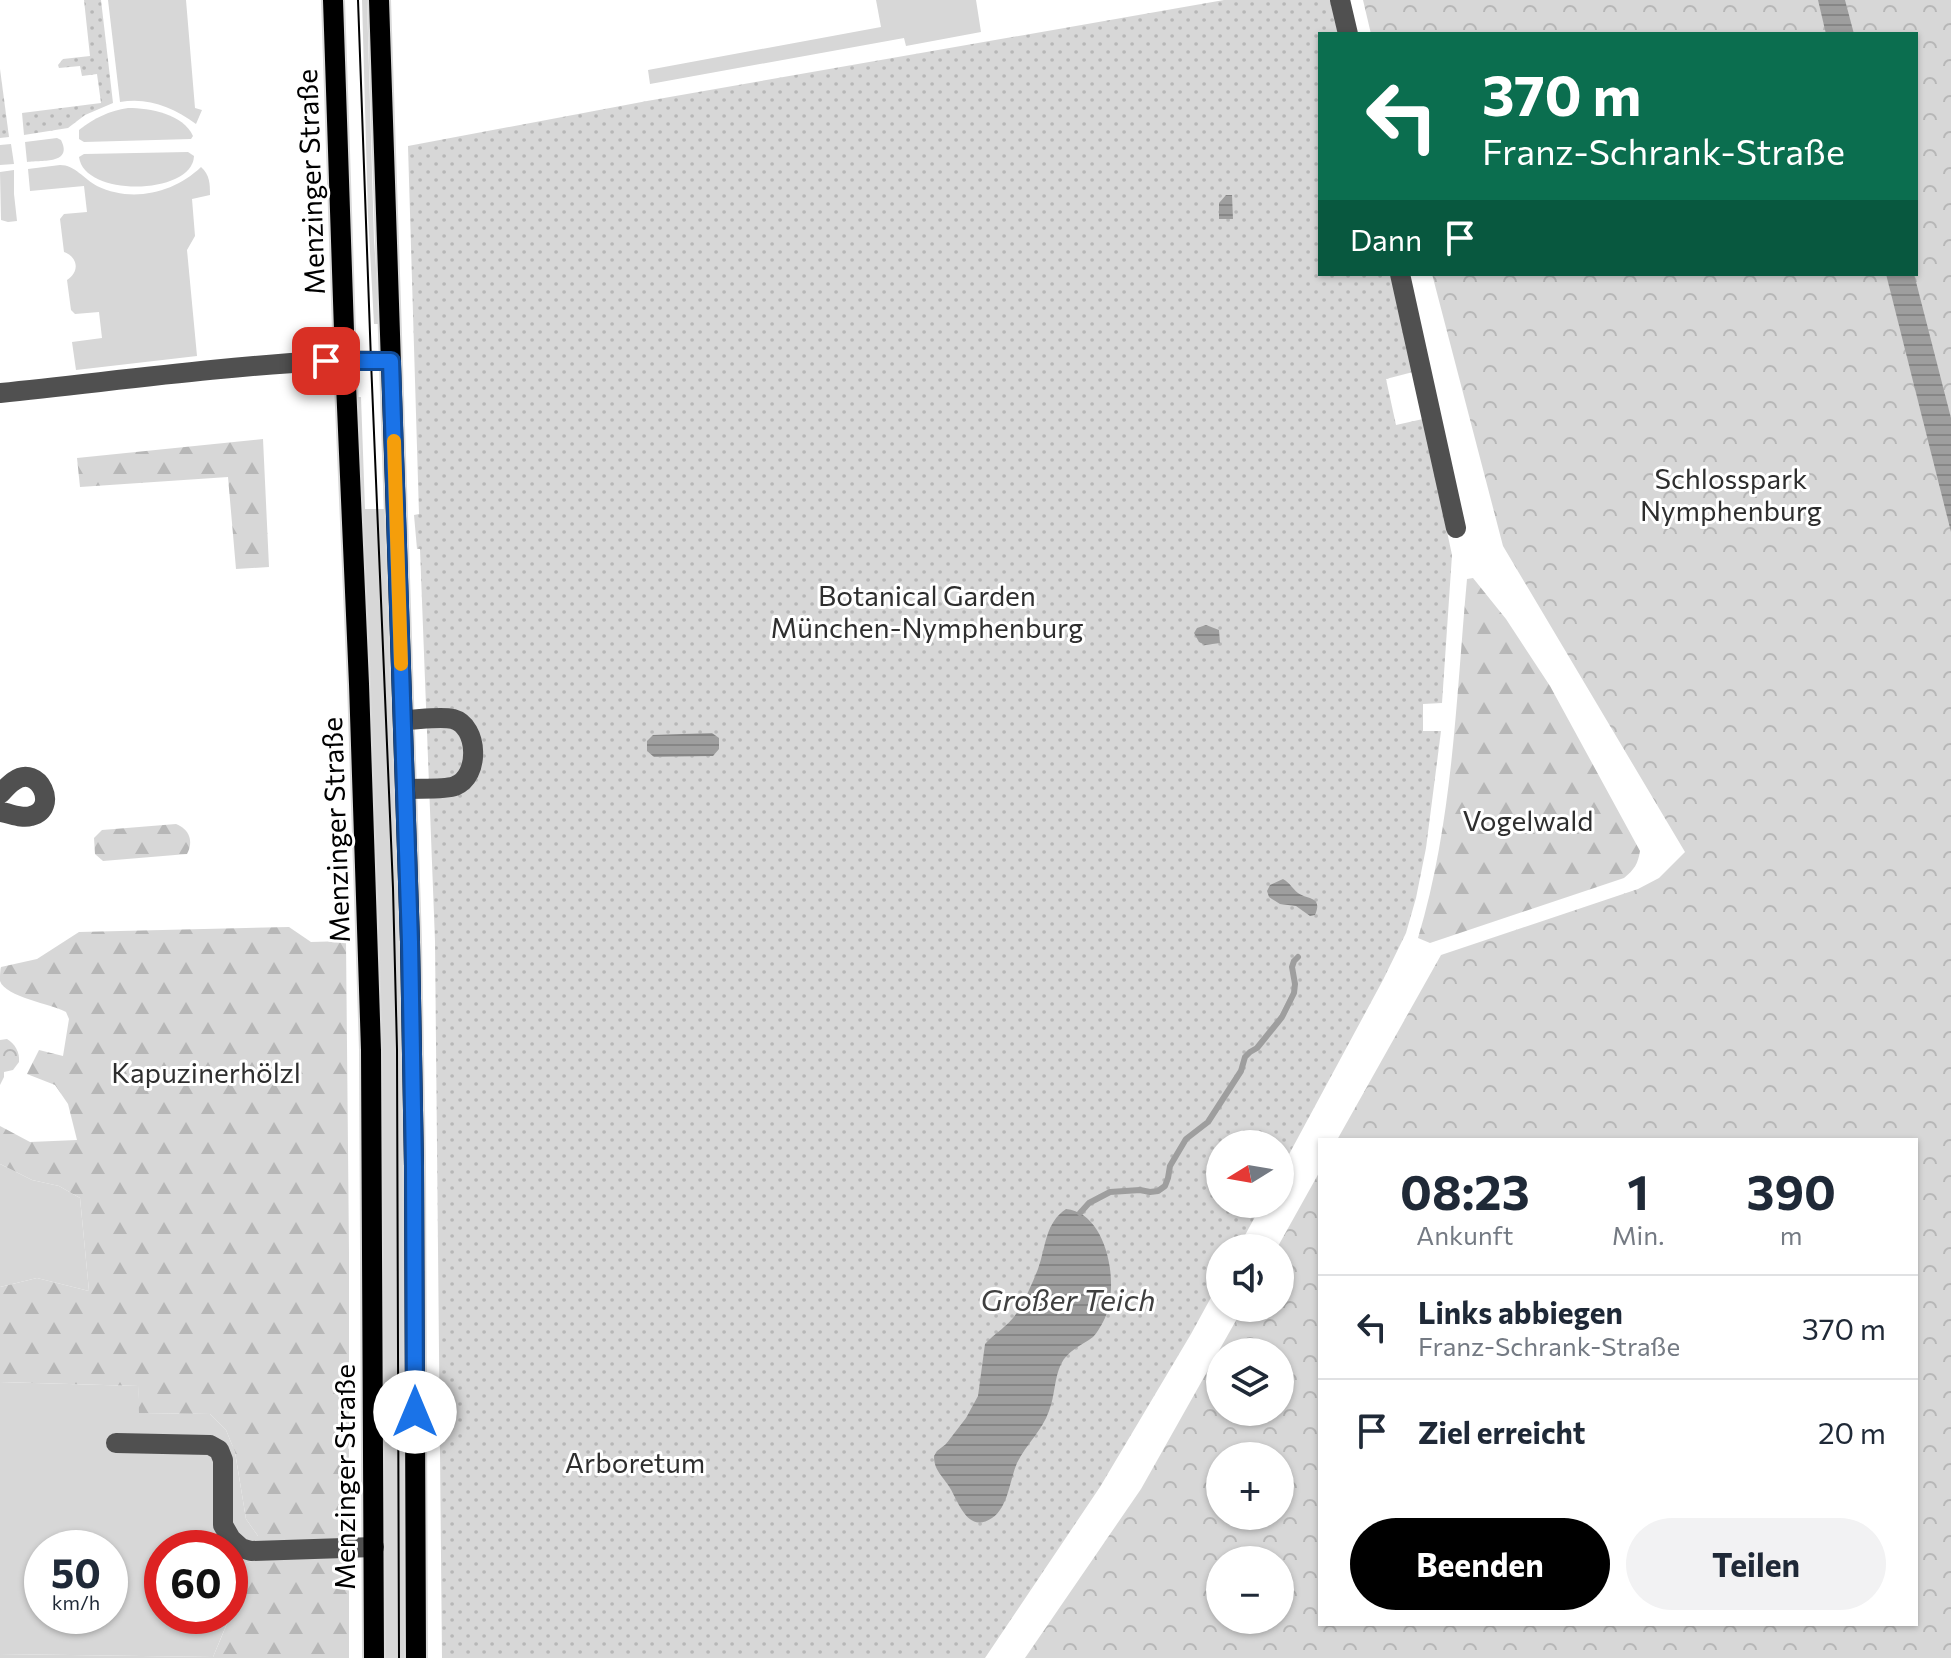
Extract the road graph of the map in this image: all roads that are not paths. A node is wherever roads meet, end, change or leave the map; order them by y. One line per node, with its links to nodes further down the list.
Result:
1 (333, 0): 6 (main road, Menzinger Straße)
2 (379, 0): 7 (main road)
3 (1340, 0): 4 (street)
4 (1348, 32)
5 (1400, 276): 9 (street)
6 (345, 361): 7 (street); 8 (street); 15 (main road, Menzinger Straße)
7 (391, 361): 10 (main road)
8 (0, 393)
9 (1456, 528)
10 (403, 720): 11 (main road); 11 (street)
11 (405, 789): 17 (main road)
12 (0, 794): 13 (street)
13 (0, 812)
14 (116, 1443): 15 (street)
15 (374, 1547): 16 (main road, Menzinger Straße)
16 (374, 1658)
17 (416, 1658)

